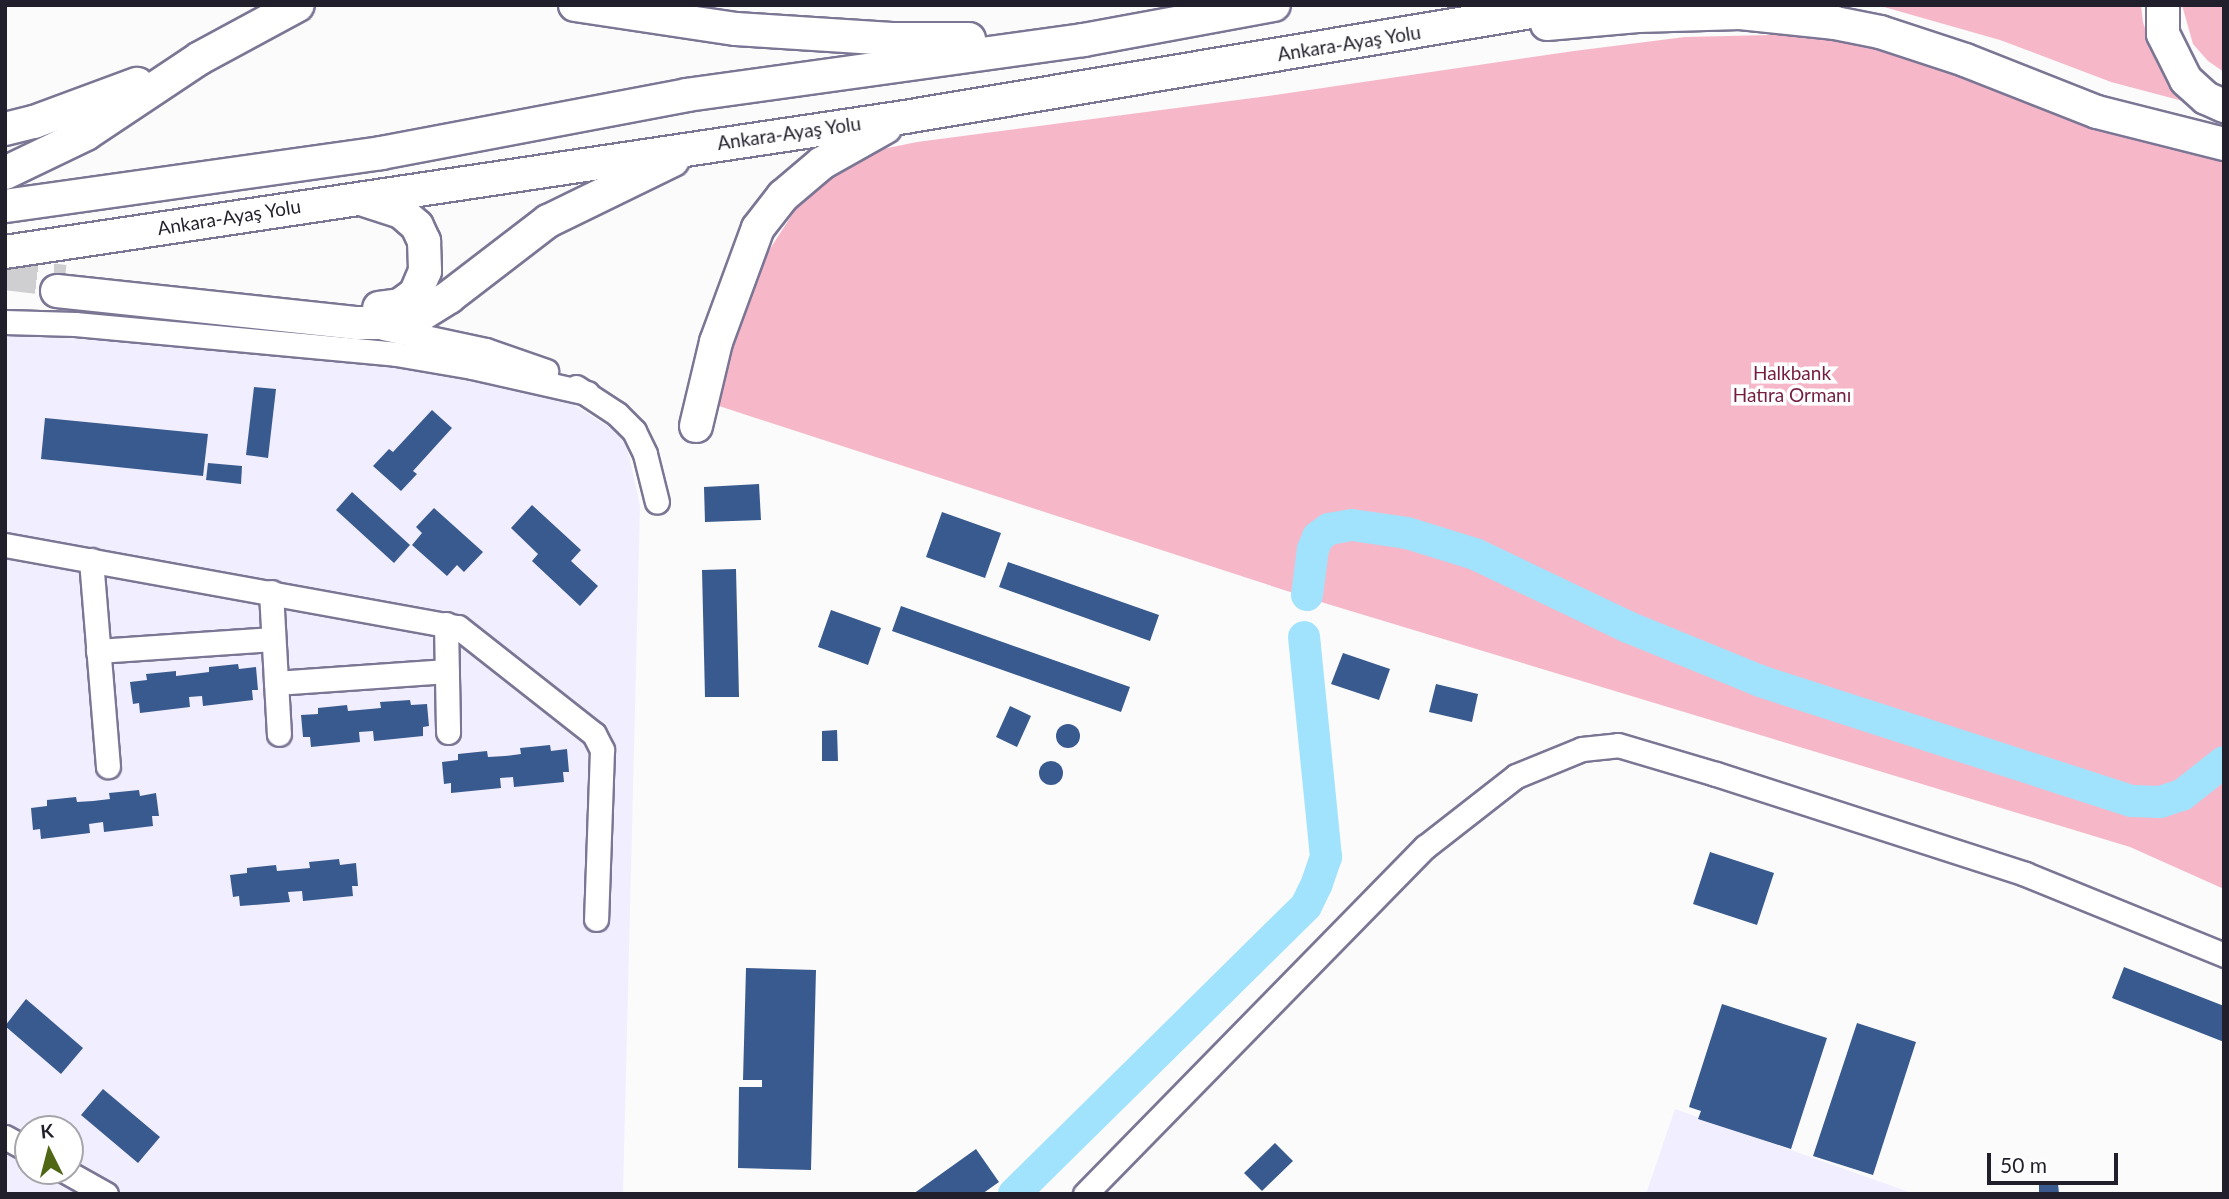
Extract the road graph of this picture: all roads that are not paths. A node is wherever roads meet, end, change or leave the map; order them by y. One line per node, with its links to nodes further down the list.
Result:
1 (298, 5): 8 (highway)
2 (575, 5): 7 (highway)
3 (1274, 5): 7 (highway)
4 (1572, 5): 6 (highway, Ankara-Ayaş Yolu)
5 (2163, 5): 9 (highway)
6 (1385, 38): 10 (highway, Ankara-Ayaş Yolu); 12 (highway)
7 (1083, 40): 16 (highway)
8 (200, 58): 11 (highway); 14 (highway)
9 (2224, 106)
10 (905, 117): 13 (highway, Ankara-Ayaş Yolu); 21 (highway)
11 (5, 129)
12 (2224, 144)
13 (703, 145): 15 (highway, Ankara-Ayaş Yolu); 19 (highway)
14 (5, 173)
15 (356, 198): 17 (highway, Ankara-Ayaş Yolu); 19 (highway)
16 (5, 206)
17 (5, 252)
18 (5, 322): 20 (street)
19 (357, 323): 20 (street)
20 (587, 393): 22 (street)
21 (696, 426)
22 (657, 502)
23 (5, 545): 24 (street)
24 (91, 560): 25 (street); 28 (street)
25 (271, 592): 26 (street); 27 (street)
26 (446, 624): 29 (street); 34 (street)
27 (273, 639): 28 (street); 30 (street)
28 (98, 651): 33 (street)
29 (447, 671): 30 (street); 31 (street)
30 (276, 683): 32 (street)
31 (448, 732)
32 (279, 734)
33 (108, 765)
34 (596, 919)
35 (2224, 955): 38 (street)
36 (84, 1182): 37 (street)
37 (106, 1194)
38 (1085, 1194)

